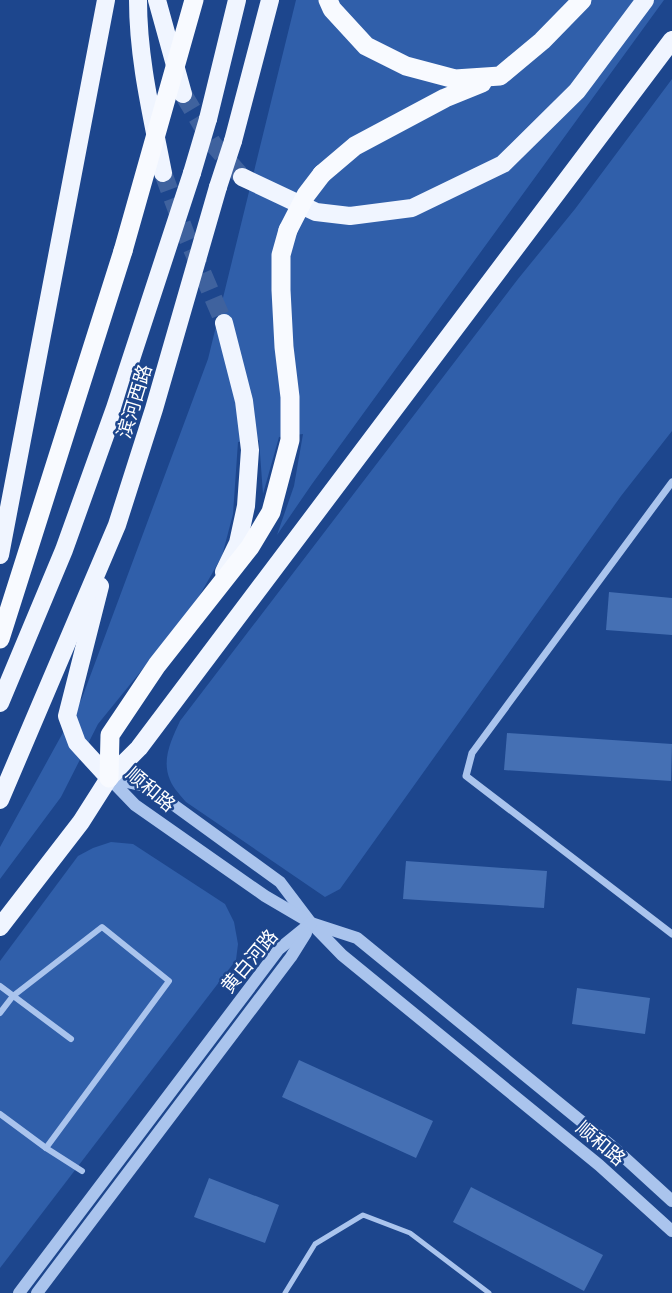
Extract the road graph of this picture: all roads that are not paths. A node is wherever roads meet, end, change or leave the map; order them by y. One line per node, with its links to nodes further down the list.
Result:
1 (106, 0): 18 (main road)
2 (138, 0): 13 (main road)
3 (157, 0): 12 (main road)
4 (194, 0): 20 (highway, bridge)
5 (237, 0): 21 (main road, 滨河西路, bridge)
6 (270, 0): 17 (main road, 滨河西路, bridge)
7 (328, 0): 11 (highway)
8 (582, 0): 11 (highway)
9 (645, 0): 14 (main road)
10 (672, 40): 22 (main road)
11 (500, 76): 19 (highway, bridge)
12 (183, 94)
13 (163, 173)
14 (242, 177)
15 (224, 323): 19 (main road)
16 (672, 482): 26 (street)
17 (117, 525): 22 (main road); 23 (main road, 滨河西路)
18 (0, 555)
19 (214, 593): 22 (highway)
20 (0, 639)
21 (0, 703)
22 (109, 778): 24 (street, 顺和路); 24 (street, 顺和路); 25 (main road)
23 (0, 800)
24 (311, 923): 34 (street, 顺和路); 35 (street, 顺和路); 36 (street, 黄白河路); 37 (street, 黄白河路)
25 (0, 927)
26 (672, 934)
27 (0, 986): 28 (street)
28 (13, 996): 29 (street); 30 (street); 32 (street)
29 (0, 1013)
30 (71, 1039)
31 (0, 1114): 32 (street)
32 (46, 1148): 33 (street)
33 (82, 1171)
34 (672, 1201)
35 (672, 1231)
36 (19, 1293)
37 (37, 1293)
38 (285, 1293): 39 (lane)
39 (489, 1293)

